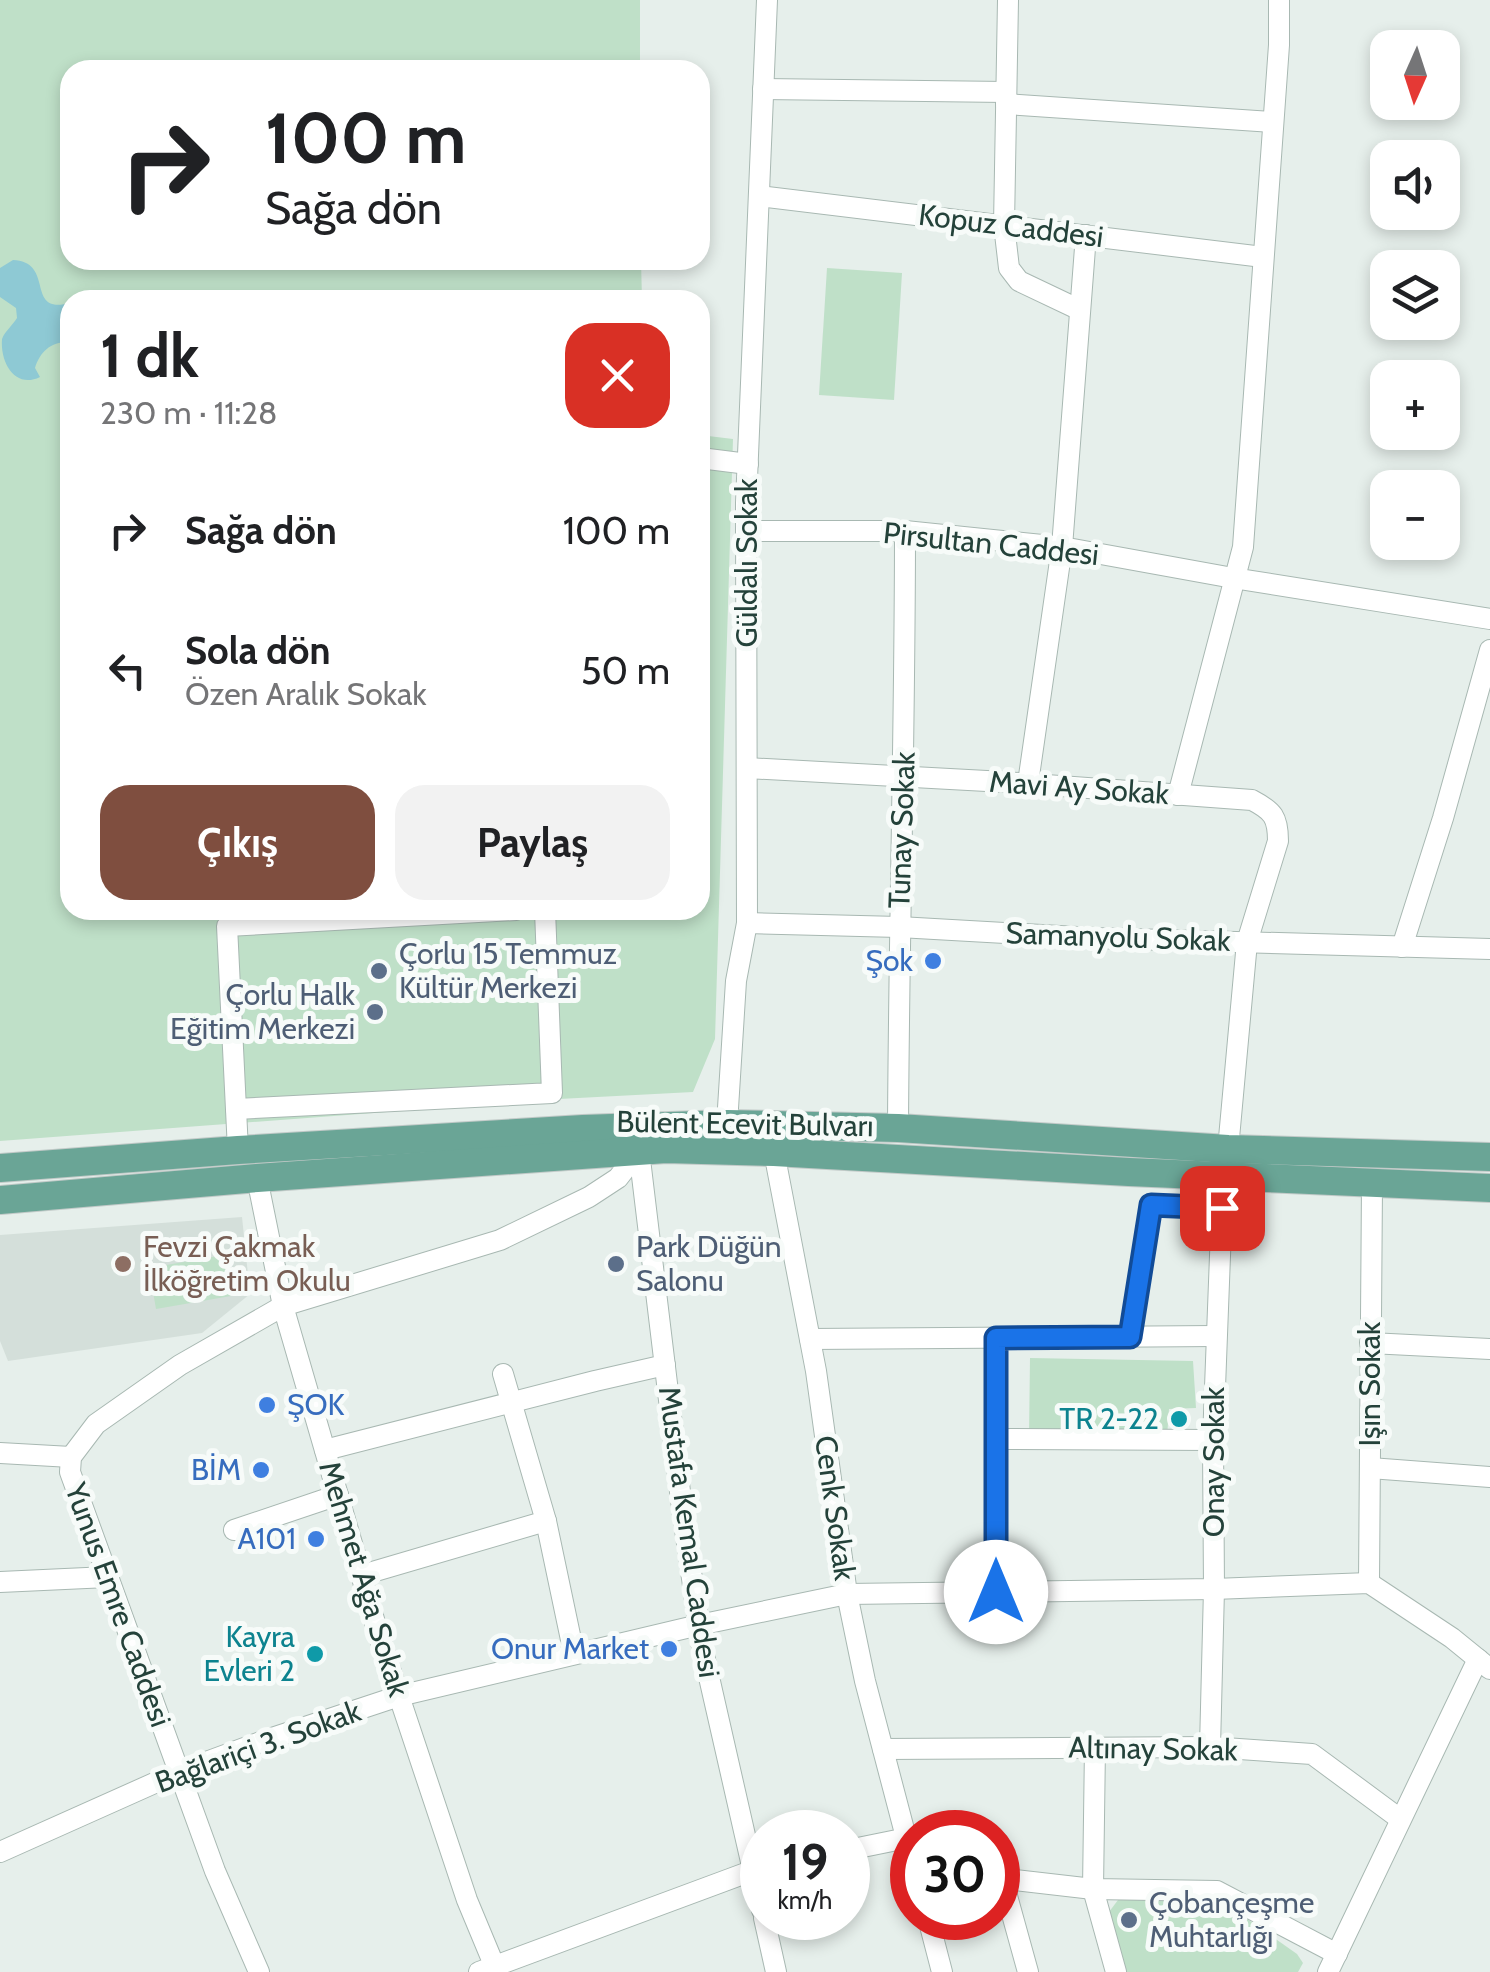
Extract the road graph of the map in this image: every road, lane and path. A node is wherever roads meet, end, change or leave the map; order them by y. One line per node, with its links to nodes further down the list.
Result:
1 (766, 0): 4 (street, Güldalı Sokak)
2 (1008, 0): 5 (street)
3 (1279, 0): 6 (street)
4 (763, 88): 5 (street); 7 (street, Güldalı Sokak)
5 (1006, 98): 6 (street); 8 (street)
6 (1273, 122): 10 (street)
7 (759, 196): 8 (street, Kopuz Caddesi); 13 (street, Güldalı Sokak)
8 (1004, 225): 9 (street, Kopuz Caddesi); 11 (street)
9 (1086, 235): 10 (street, Kopuz Caddesi); 11 (street)
10 (1262, 258): 17 (street)
11 (1080, 310): 16 (street)
12 (710, 459): 13 (street)
13 (748, 464): 14 (street, Güldalı Sokak)
14 (746, 531): 15 (street, Pirsultan Caddesi); 20 (street, Güldalı Sokak)
15 (906, 532): 16 (street, Pirsultan Caddesi); 21 (street, Tunay Sokak)
16 (1062, 547): 17 (street, Pirsultan Caddesi); 22 (street)
17 (1234, 578): 18 (street, Pirsultan Caddesi); 23 (street)
18 (1490, 619)
19 (1490, 650): 29 (street)
20 (747, 768): 21 (street, Mavi Ay Sokak); 26 (street, Güldalı Sokak)
21 (904, 777): 22 (street, Mavi Ay Sokak); 27 (street, Tunay Sokak)
22 (1028, 784): 23 (street, Mavi Ay Sokak)
23 (1178, 795): 28 (street, Mavi Ay Sokak)
24 (335, 920): 31 (street)
25 (545, 920): 31 (street)
26 (747, 923): 27 (street, Samanyolu Sokak); 32 (street, Güldalı Sokak)
27 (900, 927): 28 (street, Samanyolu Sokak); 33 (street, Tunay Sokak)
28 (1246, 942): 29 (street, Samanyolu Sokak); 38 (street, Onay Sokak)
29 (1402, 947): 30 (street, Samanyolu Sokak)
30 (1490, 949)
31 (236, 1108): 36 (street)
32 (727, 1124): 34 (main road); 35 (main road)
33 (898, 1128): 34 (main road, Bülent Ecevit Bulvarı); 38 (main road, Bülent Ecevit Bulvarı)
34 (774, 1139): 35 (main road, Bülent Ecevit Bulvarı); 38 (main road, Bülent Ecevit Bulvarı); 48 (street, Cenk Sokak)
35 (647, 1142): 36 (main road, Bülent Ecevit Bulvarı); 40 (main road, Bülent Ecevit Bulvarı); 45 (street, Yunus Emre Caddesi); 52 (street, Mustafa Kemal Caddesi)
36 (238, 1150): 39 (main road, Bülent Ecevit Bulvarı)
37 (1490, 1157): 38 (main road, Bülent Ecevit Bulvarı)
38 (1226, 1163): 41 (main road, Bülent Ecevit Bulvarı); 44 (street, Onay Sokak)
39 (0, 1168)
40 (257, 1178): 43 (main road, Bülent Ecevit Bulvarı); 45 (street, Mehmet Ağa Sokak)
41 (1372, 1185): 42 (main road, Bülent Ecevit Bulvarı); 50 (street, Işın Sokak)
42 (1490, 1188)
43 (0, 1200)
44 (1222, 1208): 46 (street, Onay Sokak); 47 (street)
45 (283, 1306): 57 (street, Mehmet Ağa Sokak); 59 (street, Yunus Emre Caddesi)
46 (1216, 1336): 47 (street); 56 (street, Onay Sokak)
47 (1130, 1337): 49 (street)
48 (810, 1338): 49 (street); 71 (street, Cenk Sokak)
49 (996, 1338): 55 (street)
50 (1370, 1344): 51 (street); 60 (street, Işın Sokak)
51 (1490, 1349)
52 (665, 1365): 54 (street); 72 (street, Mustafa Kemal Caddesi)
53 (504, 1374): 54 (street)
54 (512, 1403): 57 (street); 63 (street)
55 (997, 1440): 56 (street); 70 (street)
56 (1213, 1440): 69 (street, Onay Sokak)
57 (325, 1450): 62 (street, Mehmet Ağa Sokak)
58 (0, 1453): 59 (street)
59 (70, 1458): 66 (street, Yunus Emre Caddesi)
60 (1370, 1468): 61 (street); 68 (street, Işın Sokak)
61 (1490, 1477)
62 (338, 1495): 64 (street); 65 (street, Mehmet Ağa Sokak)
63 (546, 1521): 65 (street); 73 (street)
64 (234, 1530)
65 (362, 1575): 75 (street, Mehmet Ağa Sokak)
66 (108, 1577): 67 (street); 79 (street, Yunus Emre Caddesi)
67 (0, 1582)
68 (1369, 1583): 69 (street, Bağlariçi 3. Sokak); 74 (street)
69 (1214, 1589): 70 (street, Bağlariçi 3. Sokak); 77 (street, Onay Sokak)
70 (996, 1592): 71 (street, Bağlariçi 3. Sokak)
71 (847, 1594): 72 (street, Bağlariçi 3. Sokak); 78 (street, Cenk Sokak)
72 (699, 1625): 73 (street, Bağlariçi 3. Sokak); 80 (street, Mustafa Kemal Caddesi)
73 (574, 1654): 75 (street, Bağlariçi 3. Sokak)
74 (1484, 1664): 82 (street)
75 (399, 1696): 79 (street, Bağlariçi 3. Sokak); 91 (street, Mehmet Ağa Sokak)
76 (1095, 1746): 77 (street, Altınay Sokak); 78 (street, Altınay Sokak); 86 (street)
77 (1210, 1747): 82 (street, Altınay Sokak)
78 (883, 1749): 81 (street, Cenk Sokak)
79 (179, 1772): 83 (street, Bağlariçi 3. Sokak); 92 (street, Yunus Emre Caddesi)
80 (740, 1810)
81 (899, 1810)
82 (1400, 1819): 90 (street)
83 (0, 1852)
84 (740, 1875): 91 (street)
85 (1020, 1880): 86 (street)
86 (1093, 1888): 90 (street); 96 (street)
87 (769, 1940): 93 (street)
88 (934, 1940): 94 (street)
89 (1018, 1940): 95 (street)
90 (1333, 1963)
91 (490, 1970)
92 (259, 1972)
93 (776, 1972)
94 (942, 1972)
95 (1028, 1972)
96 (1116, 1972)

